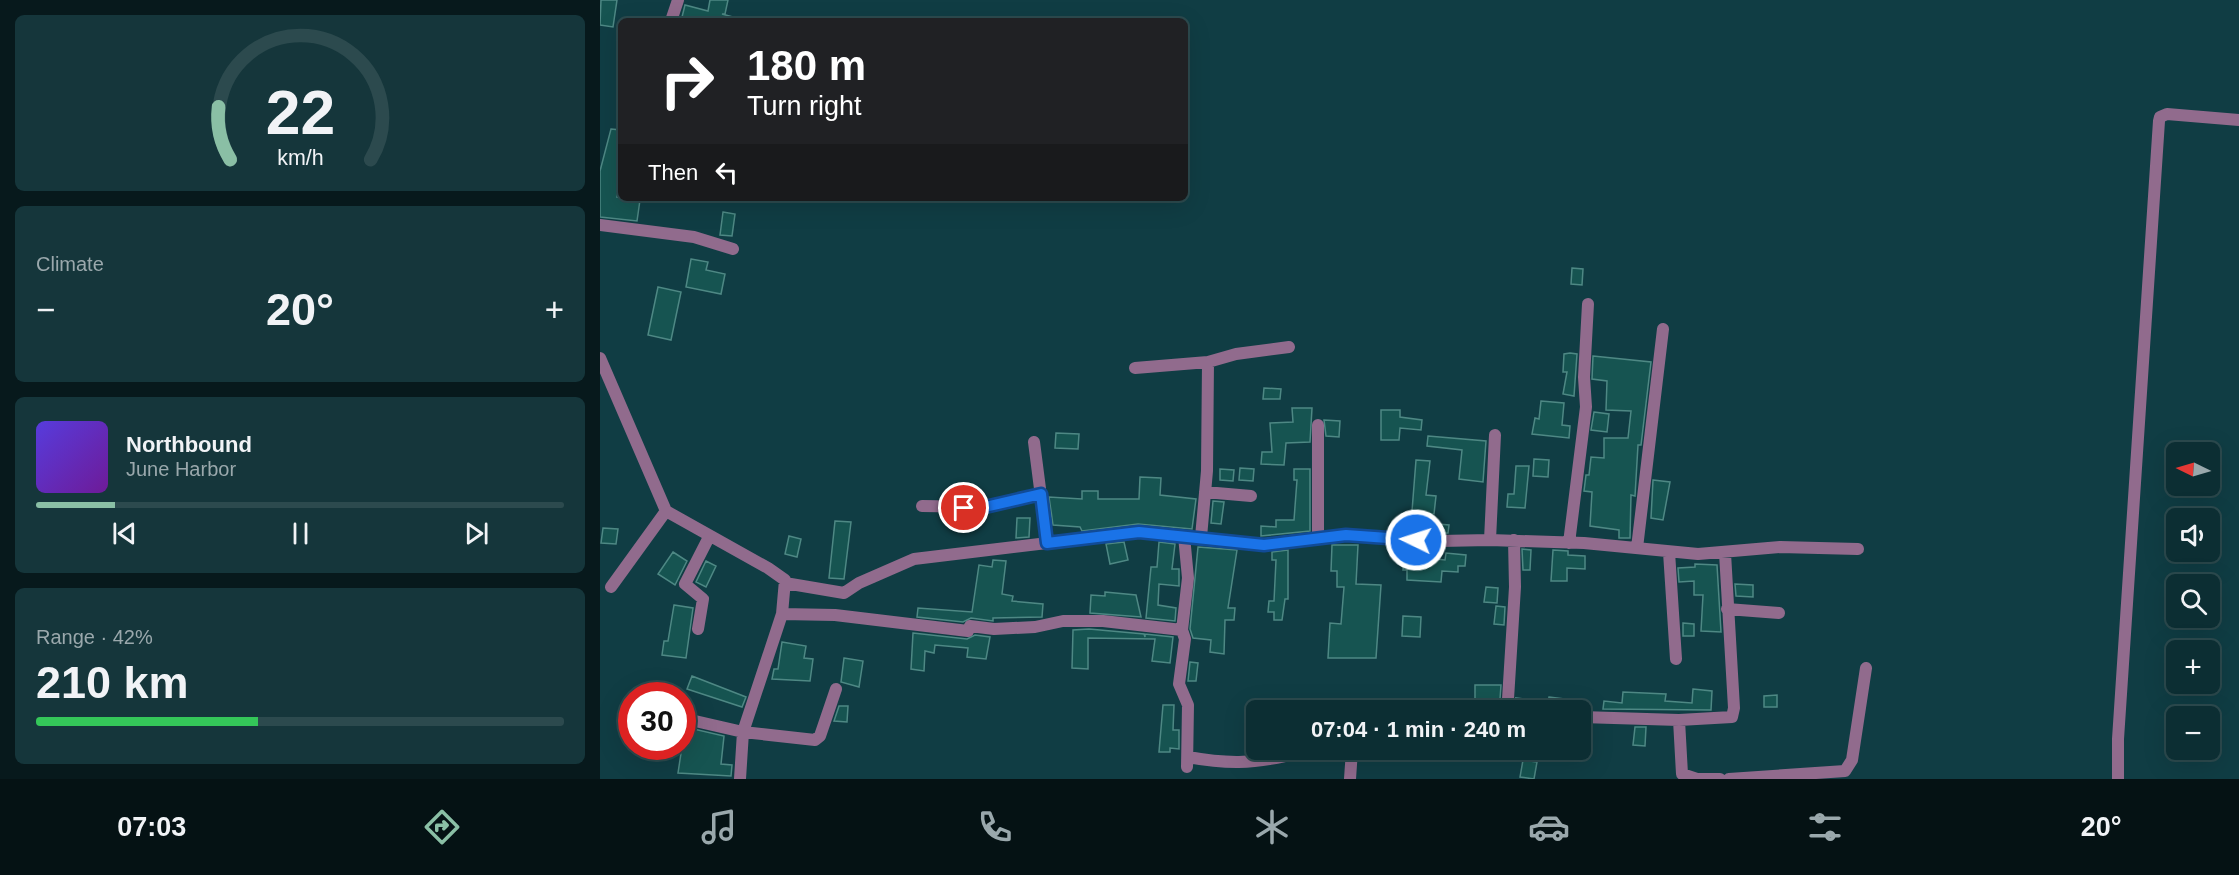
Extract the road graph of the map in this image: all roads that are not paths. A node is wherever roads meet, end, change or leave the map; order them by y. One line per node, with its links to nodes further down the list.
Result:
1 (678, 0): 2 (street)
2 (672, 18)
3 (2239, 120): 53 (street)
4 (600, 225): 5 (street)
5 (733, 249)
6 (1588, 304): 27 (street)
7 (1663, 329): 28 (street)
8 (1289, 347): 10 (street)
9 (600, 358): 19 (street)
10 (1208, 362): 11 (street); 15 (street)
11 (1135, 368)
12 (1318, 425): 21 (street)
13 (1496, 435): 24 (street)
14 (1034, 442): 16 (street)
15 (1205, 492): 17 (street); 23 (street)
16 (1041, 494): 18 (street); 26 (street)
17 (1251, 496)
18 (922, 506)
19 (666, 511): 22 (street); 33 (street)
20 (1184, 536): 23 (street); 26 (street); 38 (street)
21 (1318, 536): 23 (street); 24 (street)
22 (709, 537): 32 (street); 37 (street)
23 (1202, 537)
24 (1490, 540): 25 (street)
25 (1514, 540): 27 (street); 42 (street)
26 (1047, 543): 32 (street)
27 (1569, 543): 28 (street)
28 (1636, 548): 30 (street)
29 (1858, 549): 31 (street)
30 (1669, 552): 31 (street); 39 (street)
31 (1725, 553): 34 (street)
32 (785, 583): 35 (street)
33 (611, 587)
34 (1727, 609): 36 (street); 44 (street)
35 (782, 614): 38 (street); 46 (street)
36 (1779, 614)
37 (698, 629)
38 (1182, 630): 47 (street)
39 (1676, 659)
40 (1866, 668): 52 (street)
41 (836, 689): 46 (street)
42 (1508, 700)
43 (1591, 717): 44 (street)
44 (1679, 720): 51 (street)
45 (696, 721): 46 (street)
46 (743, 732): 49 (street)
47 (1267, 760)
48 (1351, 760): 50 (street)
49 (740, 779)
50 (1350, 779)
51 (1720, 779)
52 (1730, 779)
53 (2118, 779)

